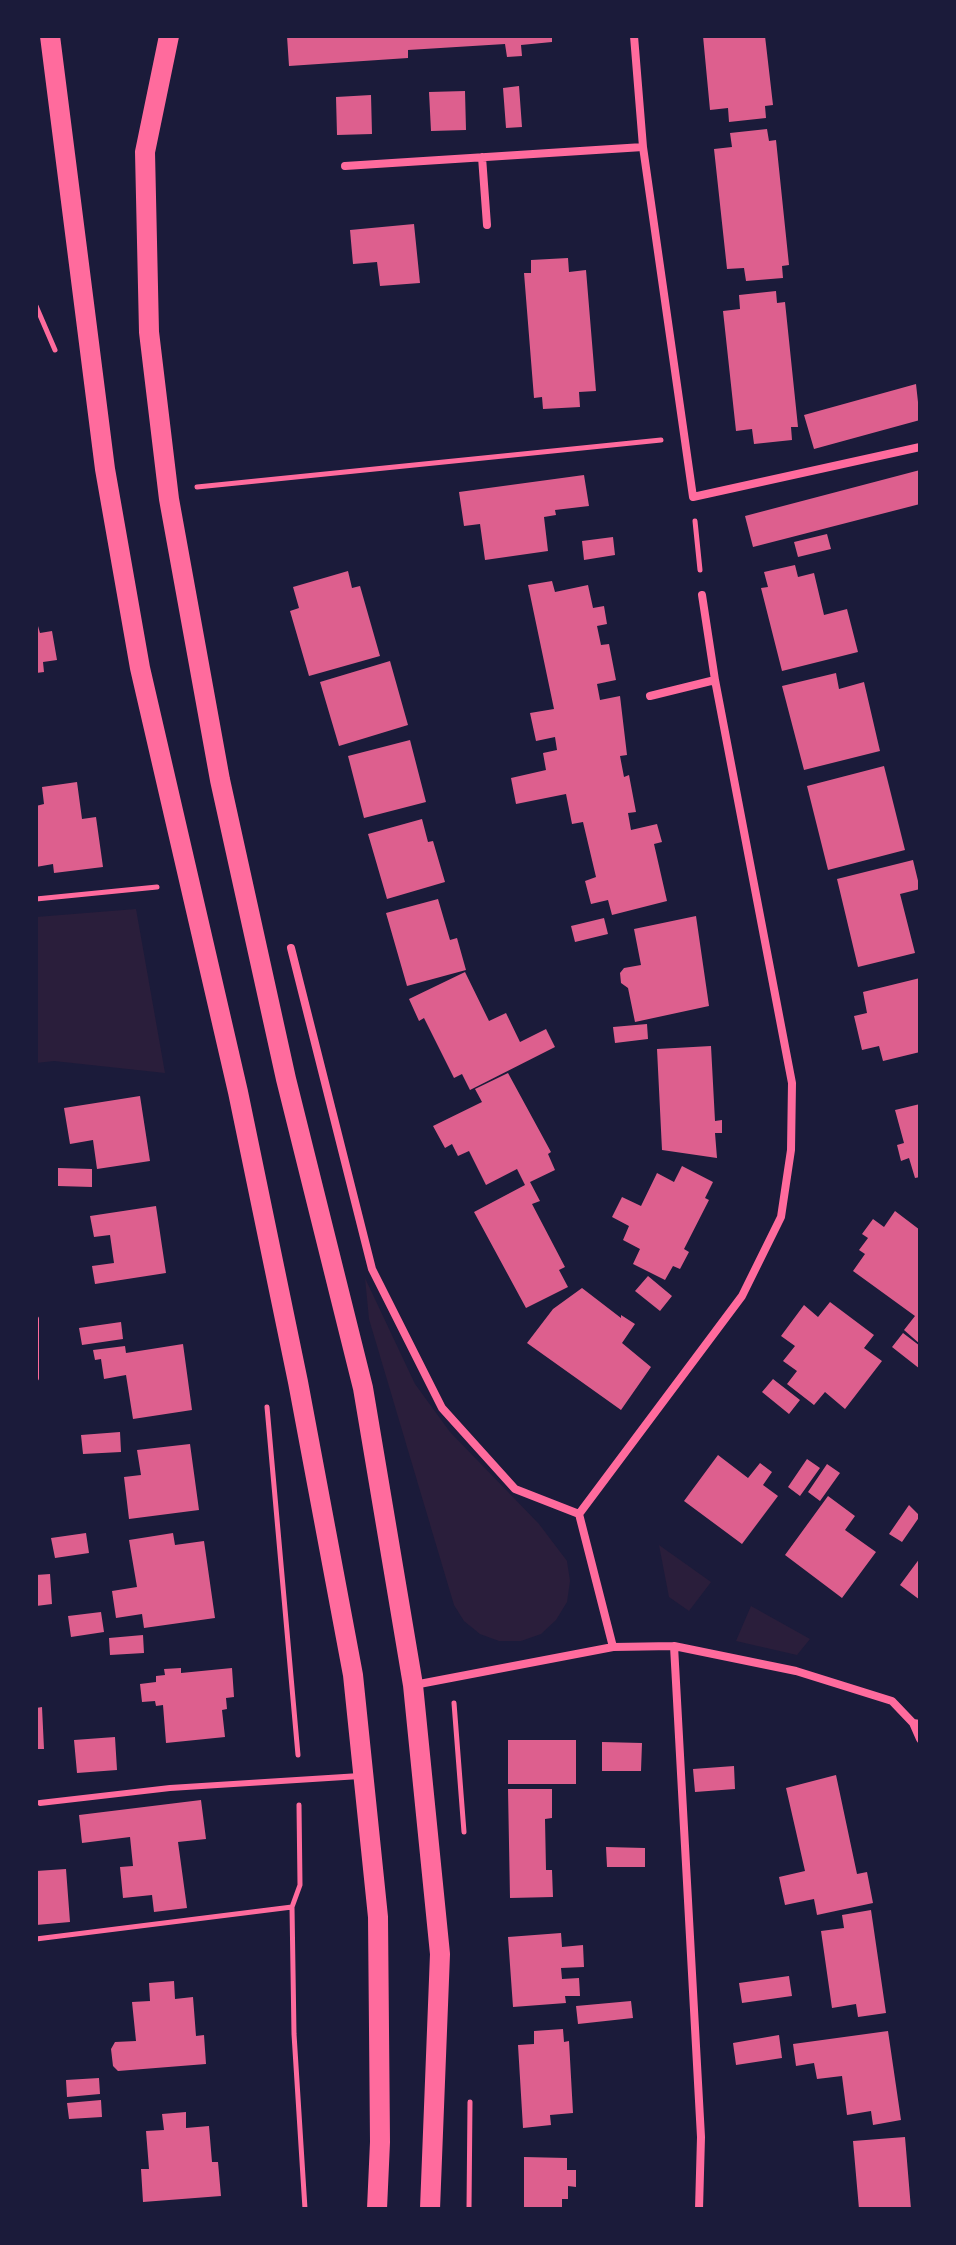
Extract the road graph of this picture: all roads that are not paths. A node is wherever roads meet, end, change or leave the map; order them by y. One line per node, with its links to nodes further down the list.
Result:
1 (50, 36): 21 (main road)
2 (169, 36): 18 (main road)
3 (634, 36): 4 (street)
4 (643, 147): 5 (street); 8 (street)
5 (482, 157): 6 (street); 7 (street)
6 (345, 166)
7 (487, 225)
8 (920, 447)
9 (702, 595): 10 (street)
10 (715, 680): 11 (street); 15 (street)
11 (650, 696)
12 (291, 948): 15 (street)
13 (36, 1319): 14 (lane)
14 (36, 1378)
15 (579, 1514): 17 (street)
16 (674, 1646): 17 (street); 19 (street); 25 (street)
17 (613, 1647): 18 (street)
18 (413, 1685): 24 (main road)
19 (917, 1724): 20 (street)
20 (920, 1739)
21 (363, 1776): 22 (lane); 23 (main road)
22 (40, 1803)
23 (377, 2209)
24 (430, 2209)
25 (699, 2209)

